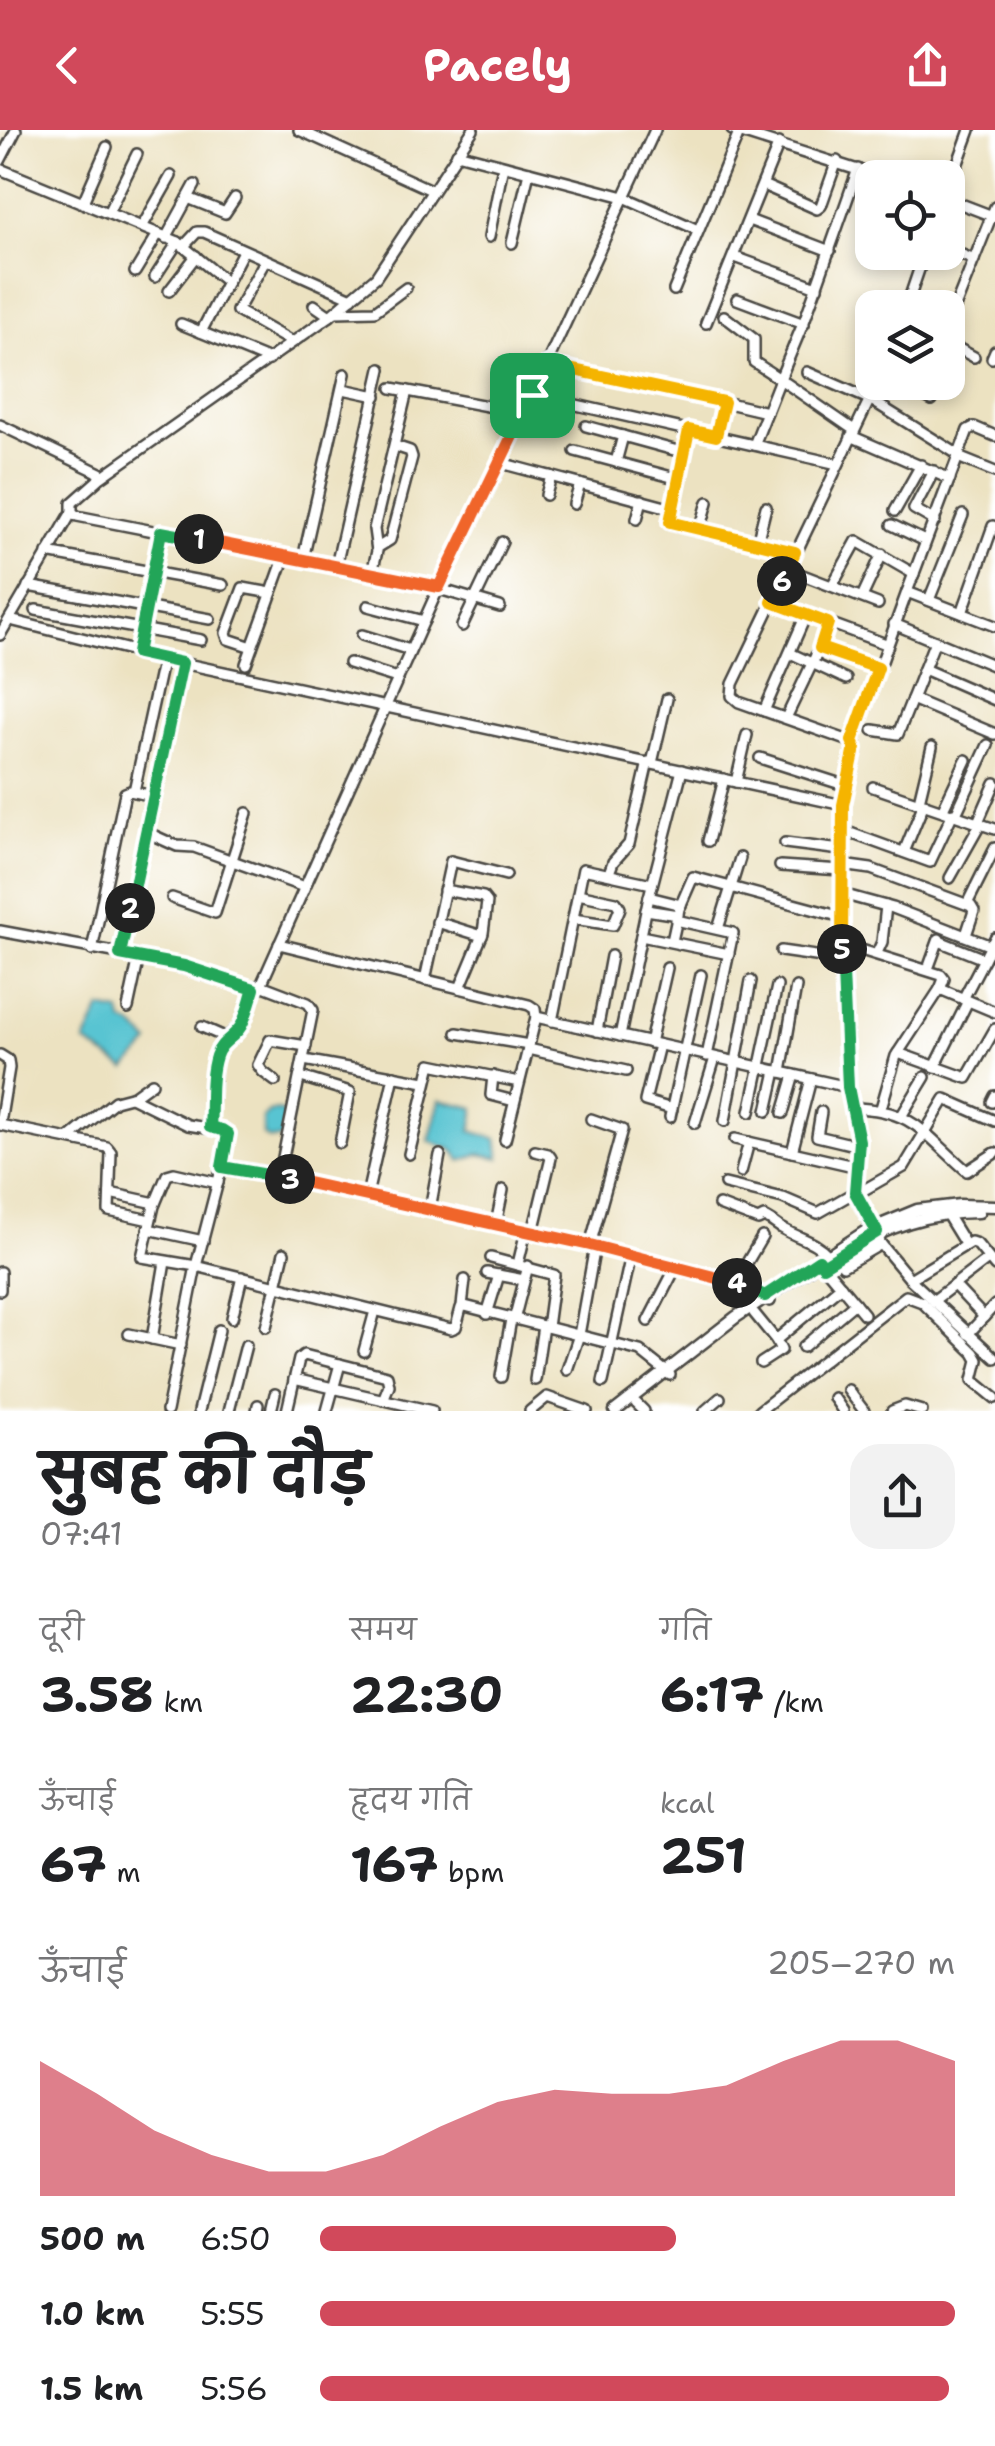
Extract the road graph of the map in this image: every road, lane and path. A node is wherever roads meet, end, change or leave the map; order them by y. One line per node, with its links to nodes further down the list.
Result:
1 (16, 130): 12 (street)
2 (299, 130): 22 (street)
3 (473, 130): 9 (street)
4 (655, 130): 23 (street)
5 (970, 130): 11 (street)
6 (735, 131): 7 (street); 32 (street)
7 (779, 143): 13 (street); 21 (street)
8 (107, 147): 26 (street)
9 (457, 153): 14 (street); 22 (street)
10 (137, 154): 28 (street)
11 (959, 160)
12 (0, 161)
13 (836, 161): 16 (street); 21 (street)
14 (503, 166): 17 (street); 34 (street)
15 (0, 168): 26 (street)
16 (855, 168)
17 (529, 172): 23 (street); 35 (street)
18 (170, 176): 31 (street)
19 (855, 178): 37 (street)
20 (195, 184): 24 (street)
21 (763, 185): 30 (street)
22 (431, 190): 52 (street)
23 (624, 197): 32 (street); 65 (street)
24 (188, 198): 25 (street); 33 (street)
25 (236, 198)
26 (83, 202): 28 (street)
27 (965, 205): 29 (street)
28 (108, 212): 31 (street)
29 (994, 213): 43 (street)
30 (749, 220): 37 (street); 41 (street)
31 (142, 227): 33 (street)
32 (698, 230): 49 (street)
33 (162, 236): 36 (street); 44 (street)
34 (488, 237)
35 (512, 243)
36 (181, 244): 38 (street); 39 (street); 45 (street)
37 (830, 251): 48 (street)
38 (243, 252): 42 (street); 46 (street)
39 (196, 256): 46 (street); 51 (street)
40 (965, 256): 43 (street)
41 (735, 257): 48 (street); 57 (street)
42 (265, 260): 52 (street); 61 (street)
43 (974, 260): 50 (street)
44 (135, 272)
45 (155, 277)
46 (227, 282): 60 (street)
47 (406, 288): 55 (street)
48 (817, 288): 59 (street)
49 (674, 290)
50 (962, 290)
51 (169, 291)
52 (352, 298): 55 (street)
53 (738, 298): 59 (street)
54 (314, 305): 55 (street)
55 (333, 314): 61 (street)
56 (724, 316): 69 (street)
57 (706, 323)
58 (180, 324): 60 (street)
59 (804, 324): 69 (street)
60 (201, 332): 64 (street)
61 (292, 342): 64 (street)
62 (965, 352): 63 (street)
63 (974, 357)
64 (269, 360): 99 (street)
65 (546, 364): 74 (street); 77 (street)
66 (381, 369): 75 (street)
67 (808, 372): 73 (street)
68 (345, 374): 71 (street)
69 (780, 379): 78 (street); 83 (street)
70 (392, 388): 72 (street)
71 (343, 390): 75 (street); 126 (street)
72 (408, 390): 79 (street); 88 (street)
73 (855, 393)
74 (532, 395): 79 (street); 82 (street)
75 (376, 396): 128 (street)
76 (870, 400): 83 (street); 91 (street)
77 (724, 402): 78 (street); 86 (street)
78 (767, 412): 87 (street)
79 (524, 414): 93 (street)
80 (0, 425): 99 (street)
81 (586, 426): 85 (street)
82 (689, 430): 86 (street); 90 (street)
83 (853, 433): 94 (street); 95 (street)
84 (995, 435): 91 (street)
85 (623, 436): 90 (street); 92 (street)
86 (716, 436): 87 (street)
87 (754, 445): 94 (street)
88 (395, 446): 121 (street); 121 (street)
89 (576, 451): 92 (street)
90 (684, 453): 100 (street)
91 (958, 456): 97 (street); 101 (street)
92 (616, 462): 100 (street)
93 (501, 463): 98 (street); 136 (street)
94 (838, 464): 123 (street)
95 (921, 464): 96 (street); 110 (street)
96 (934, 471): 101 (street); 113 (street)
97 (995, 472)
98 (551, 476): 102 (street); 103 (street)
99 (100, 478): 109 (street)
100 (679, 479): 108 (street)
101 (950, 479): 113 (street)
102 (580, 484): 104 (street); 106 (street)
103 (546, 496)
104 (642, 500): 108 (street); 112 (street)
105 (708, 502): 116 (street)
106 (574, 504)
107 (766, 507): 119 (street)
108 (673, 508): 116 (street)
109 (72, 512): 117 (street); 122 (street)
110 (895, 512)
111 (963, 515): 127 (street)
112 (637, 519)
113 (935, 520): 120 (street)
114 (892, 525): 120 (street)
115 (993, 526): 148 (street)
116 (700, 530): 119 (street)
117 (161, 532): 125 (street); 130 (street)
118 (502, 542): 140 (street)
119 (757, 543): 123 (street)
120 (923, 546): 127 (street); 132 (street)
121 (377, 548): 131 (street)
122 (47, 552): 130 (street); 134 (street)
123 (795, 552): 129 (street)
124 (882, 554): 132 (street); 135 (street); 139 (street)
125 (286, 556): 126 (street); 138 (street)
126 (303, 560): 128 (street)
127 (944, 561): 141 (street)
128 (336, 566): 131 (street)
129 (787, 569): 135 (street); 142 (street)
130 (153, 572): 133 (street); 145 (street)
131 (372, 573): 136 (street)
132 (914, 574): 137 (street)
133 (223, 585)
134 (28, 586): 145 (street); 151 (street)
135 (832, 586): 139 (street)
136 (439, 588): 140 (street); 152 (street)
137 (907, 592): 141 (street); 154 (street)
138 (272, 593): 163 (street); 163 (street)
139 (862, 598): 143 (street)
140 (476, 599): 146 (street); 155 (street)
141 (929, 600): 148 (street)
142 (772, 602): 149 (street); 182 (street)
143 (878, 604)
144 (368, 606): 152 (street)
145 (147, 607): 150 (street); 157 (street)
146 (500, 607)
147 (36, 610): 157 (street)
148 (962, 613): 156 (street)
149 (806, 615): 153 (street); 167 (street)
150 (210, 619)
151 (10, 620): 158 (street); 166 (street)
152 (424, 620): 165 (street)
153 (828, 623): 162 (street); 164 (street)
154 (894, 624): 161 (street); 162 (street)
155 (462, 626)
156 (995, 626)
157 (143, 628): 160 (street); 166 (street)
158 (0, 635)
159 (362, 635): 165 (street)
160 (201, 640)
161 (935, 641): 173 (street); 175 (street)
162 (886, 644): 174 (street)
163 (252, 647): 171 (street)
164 (820, 648): 172 (street); 174 (street)
165 (410, 650): 176 (street)
166 (137, 653): 168 (street)
167 (790, 653): 172 (street); 182 (street)
168 (163, 658): 169 (street); 199 (street)
169 (182, 663): 181 (street); 200 (street)
170 (349, 663): 176 (street)
171 (246, 664)
172 (812, 664): 177 (street); 183 (street)
173 (995, 666)
174 (878, 668): 187 (street)
175 (924, 669): 179 (street); 180 (street)
176 (397, 678): 181 (street)
177 (846, 679)
178 (667, 698): 192 (street)
179 (912, 699): 184 (street); 185 (street)
180 (995, 700)
181 (385, 704): 192 (street); 222 (street)
182 (764, 711): 183 (street)
183 (786, 718): 187 (street)
184 (873, 730)
185 (995, 734)
186 (747, 735): 195 (street)
187 (852, 741): 197 (street)
188 (988, 744): 203 (street)
189 (932, 748): 201 (street)
190 (760, 758): 197 (street)
191 (966, 760): 203 (street)
192 (650, 762): 193 (street); 218 (street)
193 (682, 770): 194 (street); 221 (street)
194 (724, 779): 195 (street); 209 (street)
195 (736, 782): 202 (street)
196 (995, 783): 205 (street)
197 (847, 786): 202 (street)
198 (873, 787): 201 (street)
199 (134, 791): 200 (street); 250 (street)
200 (153, 796): 208 (street)
201 (922, 802): 203 (street); 213 (street)
202 (843, 805): 207 (street)
203 (951, 812): 205 (street); 213 (street)
204 (247, 814): 215 (street)
205 (979, 823): 206 (street); 220 (street)
206 (995, 829)
207 (842, 830): 212 (street); 213 (street)
208 (146, 832): 215 (street); 253 (street)
209 (708, 841)
210 (785, 843): 212 (street)
211 (995, 848): 229 (street)
212 (841, 850): 217 (street)
213 (904, 852)
214 (740, 858): 223 (street)
215 (234, 862): 222 (street); 228 (street)
216 (780, 866): 217 (street)
217 (842, 868): 226 (street); 229 (street)
218 (609, 874): 221 (street); 225 (street)
219 (506, 875): 224 (street)
220 (950, 878)
221 (652, 884): 227 (street)
222 (304, 886): 247 (street)
223 (730, 886): 232 (street); 233 (street); 234 (street)
224 (444, 890): 236 (street); 242 (street)
225 (578, 894): 235 (street); 235 (street)
226 (842, 894): 230 (street); 234 (street)
227 (649, 897): 231 (street); 232 (street)
228 (172, 898)
229 (967, 904): 241 (street)
230 (886, 906): 237 (street); 252 (street)
231 (646, 910): 232 (street); 243 (street)
232 (678, 913): 238 (street); 246 (street)
233 (722, 917): 238 (street); 240 (street)
234 (842, 917): 248 (street)
235 (572, 919): 273 (street)
236 (437, 922): 242 (street); 262 (street)
237 (945, 927): 241 (street); 245 (street)
238 (718, 930): 240 (street)
239 (2, 932): 249 (street); 250 (street)
240 (734, 933): 254 (street)
241 (966, 935): 244 (street)
242 (482, 936): 267 (street)
243 (641, 936): 246 (street); 278 (street)
244 (994, 940): 257 (street)
245 (939, 941): 257 (street); 260 (street)
246 (672, 942): 254 (street)
247 (279, 944): 262 (street); 266 (street)
248 (842, 944): 252 (street); 258 (street)
249 (0, 946)
250 (92, 950): 253 (street)
251 (781, 951): 258 (street)
252 (878, 953): 260 (street)
253 (120, 954): 256 (street)
254 (729, 954): 286 (street)
255 (612, 956): 276 (street)
256 (139, 957): 266 (street); 270 (street)
257 (984, 959): 269 (street)
258 (842, 960): 303 (street)
259 (667, 968): 280 (street)
260 (928, 970): 268 (street)
261 (701, 975): 283 (street)
262 (424, 980): 267 (street)
263 (752, 981): 288 (street)
264 (777, 986): 290 (street)
265 (796, 987): 292 (street)
266 (257, 988): 279 (street); 281 (street)
267 (460, 988): 272 (street)
268 (940, 990): 269 (street); 284 (street)
269 (966, 1000): 271 (street); 289 (street)
270 (128, 1008)
271 (994, 1010)
272 (536, 1018): 273 (street); 282 (street)
273 (552, 1021): 276 (street)
274 (202, 1027): 279 (street)
275 (995, 1029): 289 (street)
276 (597, 1031): 278 (street)
277 (457, 1033): 282 (street)
278 (620, 1036): 280 (street)
279 (228, 1038): 318 (street)
280 (655, 1044): 283 (street); 283 (street)
281 (306, 1046): 287 (street); 299 (street)
282 (528, 1047): 291 (street); 301 (street)
283 (687, 1051): 286 (street)
284 (898, 1053): 289 (street); 307 (street)
285 (0, 1055): 317 (street)
286 (711, 1057): 288 (street); 316 (street)
287 (304, 1060): 294 (street); 296 (street)
288 (737, 1062): 290 (street); 314 (street)
289 (935, 1067)
290 (761, 1068): 292 (street); 309 (street)
291 (626, 1071)
292 (779, 1072): 293 (street); 308 (street)
293 (794, 1075): 298 (street); 311 (street)
294 (394, 1076): 300 (street); 340 (street)
295 (492, 1076): 300 (street); 301 (street); 305 (street)
296 (301, 1077): 324 (street); 334 (street)
297 (925, 1077): 312 (street)
298 (811, 1079): 303 (street); 327 (street)
299 (275, 1080)
300 (425, 1082): 329 (street)
301 (519, 1082): 305 (street)
302 (152, 1083): 304 (street)
303 (848, 1087): 306 (street)
304 (132, 1097): 318 (street); 320 (street)
305 (514, 1101): 322 (street)
306 (853, 1108): 307 (street); 325 (street)
307 (881, 1108): 312 (street)
308 (767, 1111)
309 (750, 1112)
310 (821, 1112): 325 (street)
311 (784, 1113)
312 (902, 1115): 319 (street)
313 (591, 1118): 353 (street)
314 (725, 1121)
315 (995, 1122): 319 (street)
316 (695, 1123)
317 (0, 1124): 320 (street)
318 (210, 1127): 332 (street)
319 (924, 1132): 328 (street); 339 (street)
320 (69, 1138): 338 (street)
321 (734, 1139): 323 (street)
322 (505, 1140)
323 (749, 1142): 327 (street); 333 (street)
324 (340, 1143)
325 (859, 1146): 331 (street)
326 (535, 1151): 348 (street)
327 (792, 1152): 331 (street)
328 (995, 1153)
329 (409, 1154)
330 (440, 1155): 344 (street)
331 (858, 1166): 339 (street)
332 (222, 1167): 334 (street); 335 (street)
333 (741, 1172)
334 (278, 1176): 340 (street)
335 (218, 1182): 341 (street); 351 (street)
336 (725, 1184): 339 (street)
337 (503, 1190): 347 (street)
338 (110, 1193): 341 (street); 346 (street)
339 (855, 1194): 349 (street)
340 (367, 1196): 344 (street)
341 (155, 1203): 346 (street)
342 (719, 1206): 357 (street)
343 (994, 1208): 345 (main road); 349 (main road)
344 (430, 1209): 347 (street)
345 (946, 1213): 349 (main road); 352 (street)
346 (149, 1224): 351 (street); 358 (street)
347 (496, 1224): 348 (street)
348 (530, 1231): 353 (street); 360 (street)
349 (878, 1235): 357 (main road); 362 (street); 368 (street)
350 (762, 1237): 371 (street)
351 (203, 1241): 361 (street)
352 (966, 1244): 359 (street); 368 (street)
353 (593, 1246): 355 (street); 394 (street)
354 (284, 1254): 373 (street)
355 (631, 1256): 363 (street); 397 (street)
356 (491, 1258): 360 (street)
357 (824, 1260): 374 (street); 376 (main road)
358 (166, 1262): 361 (street); 395 (street)
359 (991, 1262): 372 (street)
360 (523, 1265): 370 (street); 389 (street)
361 (196, 1266): 367 (street); 399 (street)
362 (842, 1266)
363 (676, 1267): 371 (street); 388 (street)
364 (0, 1272): 375 (street)
365 (487, 1273): 366 (street)
366 (499, 1275): 370 (street); 383 (street)
367 (242, 1278): 373 (street); 386 (street)
368 (910, 1278): 377 (street)
369 (466, 1280): 379 (street)
370 (524, 1280): 387 (street)
371 (736, 1282): 376 (street)
372 (954, 1285): 377 (street); 385 (street)
373 (276, 1286): 381 (street); 390 (street)
374 (841, 1286): 378 (street); 396 (street)
375 (0, 1290)
376 (768, 1299): 382 (main road); 402 (main road)
377 (933, 1302): 393 (street)
378 (855, 1303): 384 (street); 400 (street)
379 (462, 1306): 381 (street); 383 (street)
380 (995, 1307): 385 (street)
381 (376, 1310): 401 (street)
382 (754, 1312): 396 (street); 402 (main road)
383 (487, 1314): 387 (street)
384 (864, 1314)
385 (984, 1317): 393 (street)
386 (232, 1318)
387 (513, 1319): 389 (street); 408 (street)
388 (648, 1320)
389 (545, 1326): 394 (street); 410 (street)
390 (266, 1327)
391 (219, 1330): 421 (street)
392 (129, 1334): 395 (street)
393 (968, 1334): 403 (street)
394 (579, 1335): 397 (street); 406 (street)
395 (152, 1339): 399 (street)
396 (776, 1340): 404 (street)
397 (614, 1343): 407 (street); 411 (street)
398 (246, 1344): 422 (street)
399 (180, 1345): 420 (street)
400 (803, 1348)
401 (364, 1351)
402 (697, 1351): 407 (main road)
403 (995, 1358)
404 (761, 1363)
405 (340, 1364): 409 (street); 412 (street); 418 (street)
406 (567, 1370)
407 (667, 1374): 419 (main road); 429 (main road)
408 (501, 1377)
409 (294, 1380): 412 (street); 424 (street)
410 (535, 1380)
411 (603, 1382)
412 (333, 1390): 418 (street); 425 (street)
413 (848, 1390): 433 (street)
414 (275, 1394): 423 (street)
415 (720, 1398): 430 (street)
416 (834, 1398): 432 (street)
417 (995, 1398): 431 (street)
418 (383, 1400): 426 (street)
419 (635, 1408)
420 (168, 1411)
421 (199, 1411)
422 (229, 1411)
423 (271, 1411)
424 (287, 1411)
425 (327, 1411)
426 (432, 1411)
427 (530, 1411): 428 (street)
428 (587, 1411)
429 (615, 1411)
430 (706, 1411)
431 (758, 1411)
432 (844, 1411)
433 (864, 1411)
434 (892, 1411): 435 (street)
435 (922, 1411)

